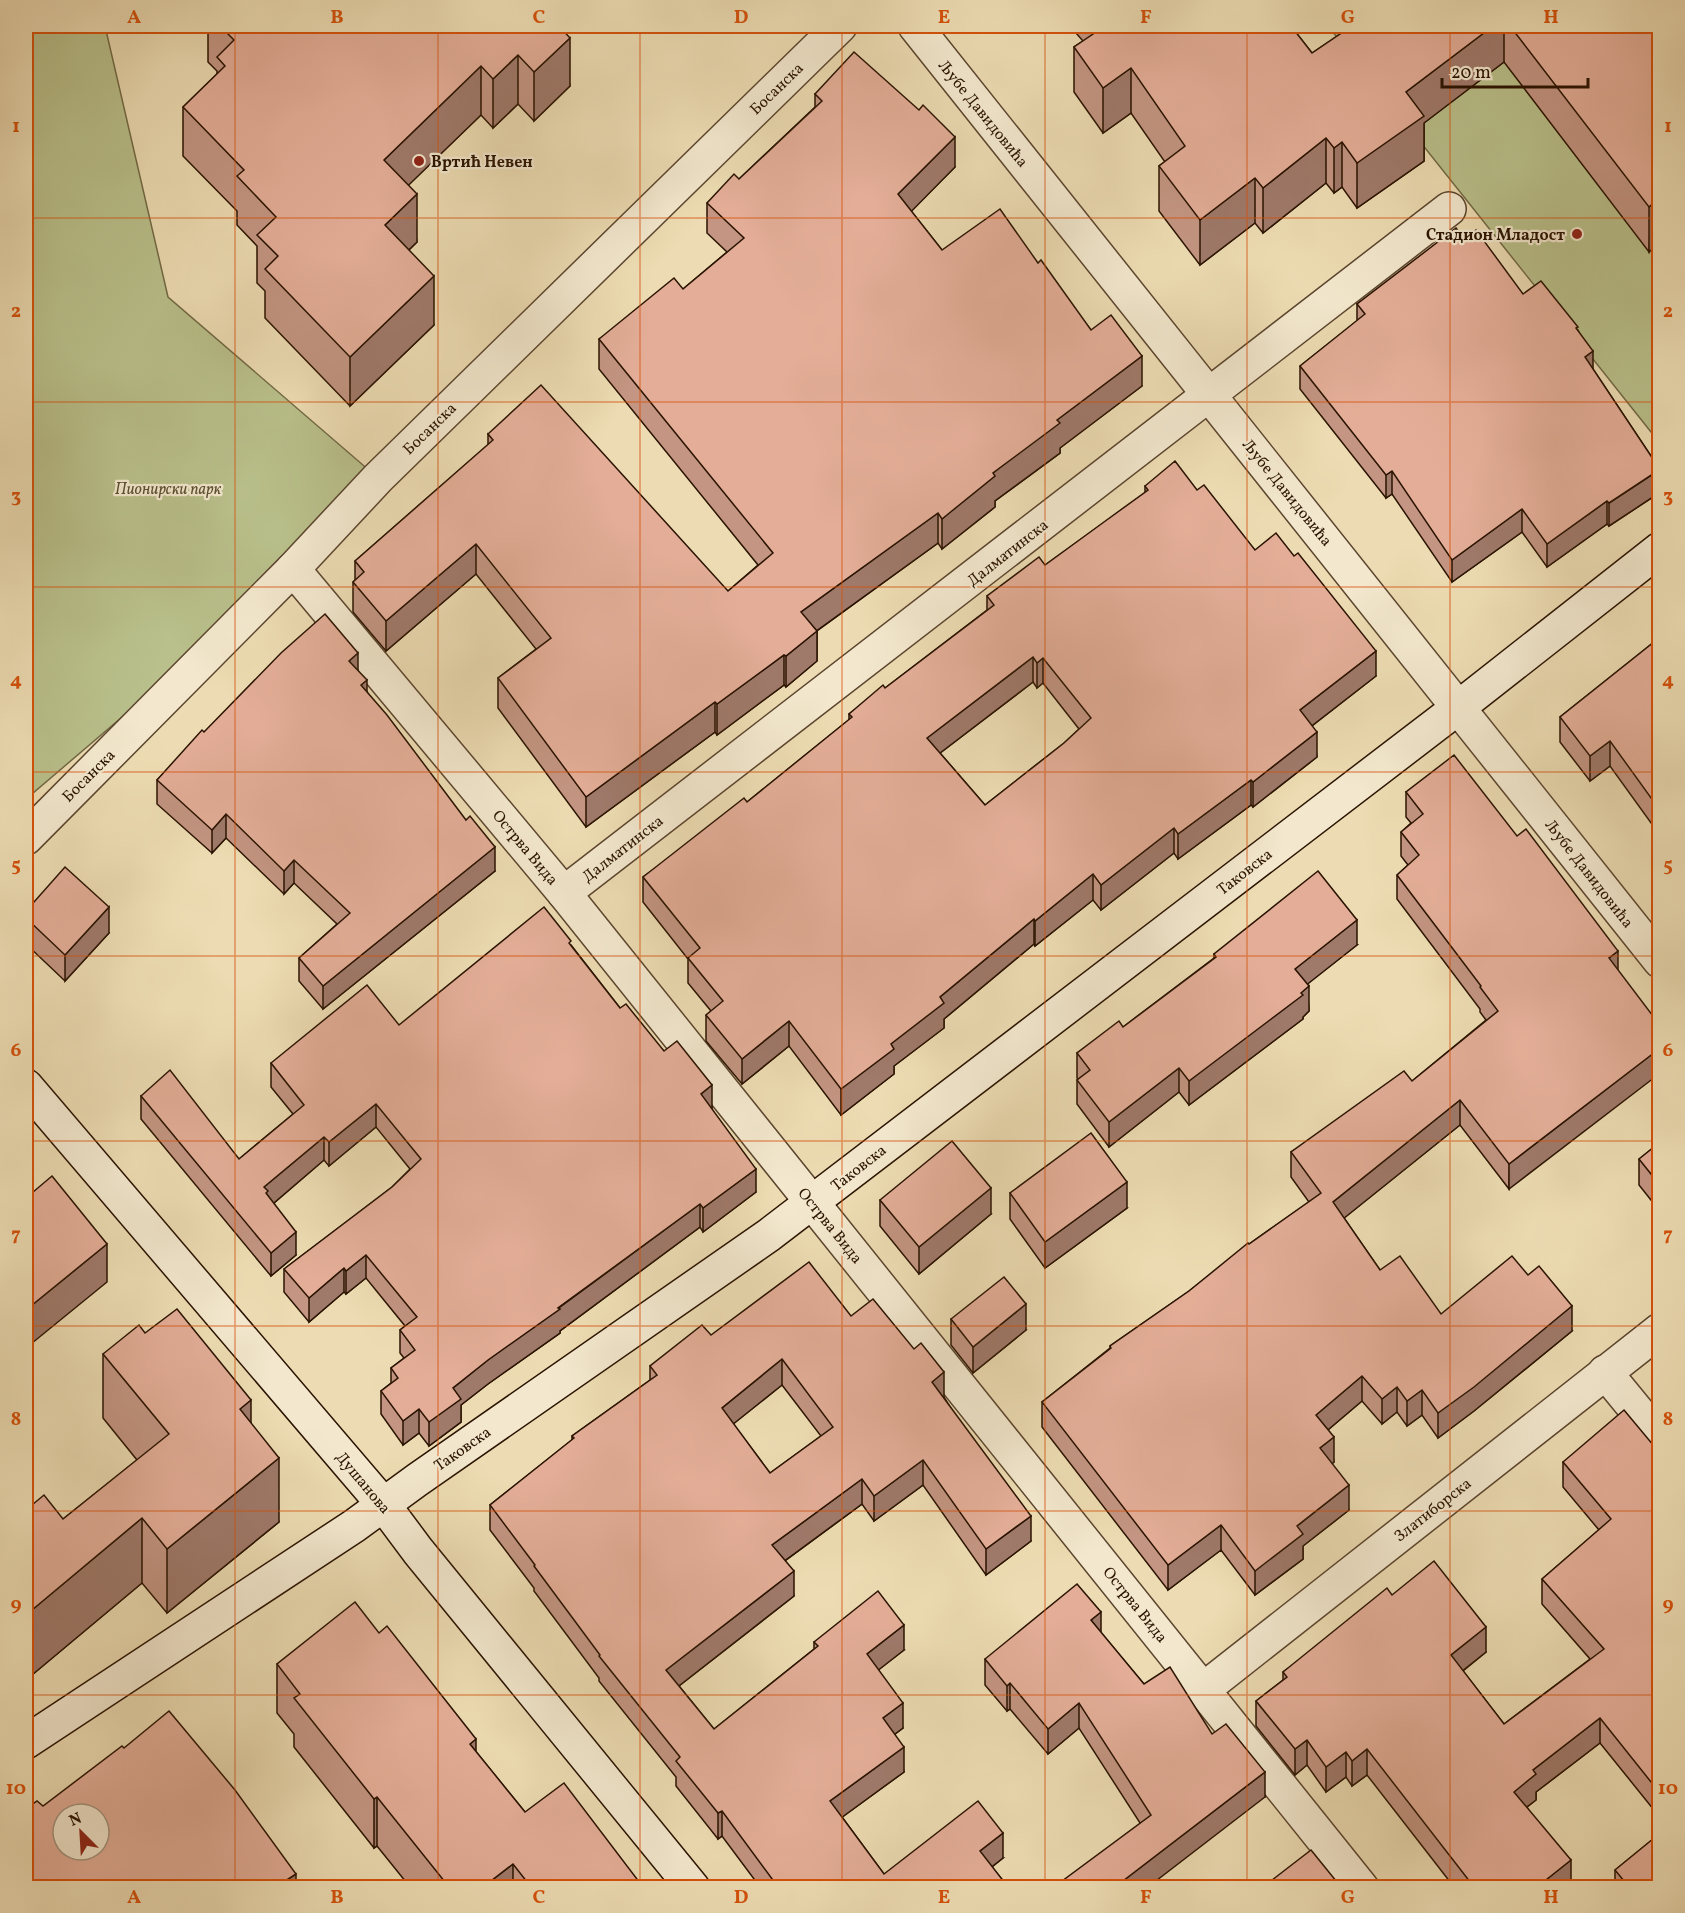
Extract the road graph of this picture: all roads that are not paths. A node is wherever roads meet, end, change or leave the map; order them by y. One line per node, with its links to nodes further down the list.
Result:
1 (840, 26): 6 (street, Босанска)
2 (915, 26): 4 (street, Љубе Давидовића)
3 (1449, 209): 4 (street, Далматинска)
4 (1210, 396): 7 (street, Љубе Давидовића); 9 (street, Далматинска)
5 (1659, 549): 7 (street, Таковска)
6 (293, 569): 8 (street, Босанска); 9 (street, Острва Вида)
7 (1459, 706): 10 (street, Љубе Давидовића); 12 (street, Таковска)
8 (26, 838)
9 (564, 892): 12 (street, Острва Вида)
10 (1659, 961)
11 (26, 1086): 16 (street, Душанова)
12 (813, 1202): 16 (street, Таковска); 17 (street, Острва Вида)
13 (1659, 1330): 14 (street, Златиборска)
14 (1605, 1372): 15 (street); 17 (street, Златиборска)
15 (1659, 1439)
16 (383, 1504): 18 (street, Таковска); 19 (street, Душанова)
17 (1204, 1689): 20 (street, Острва Вида)
18 (26, 1742)
19 (693, 1887)
20 (1362, 1887)

